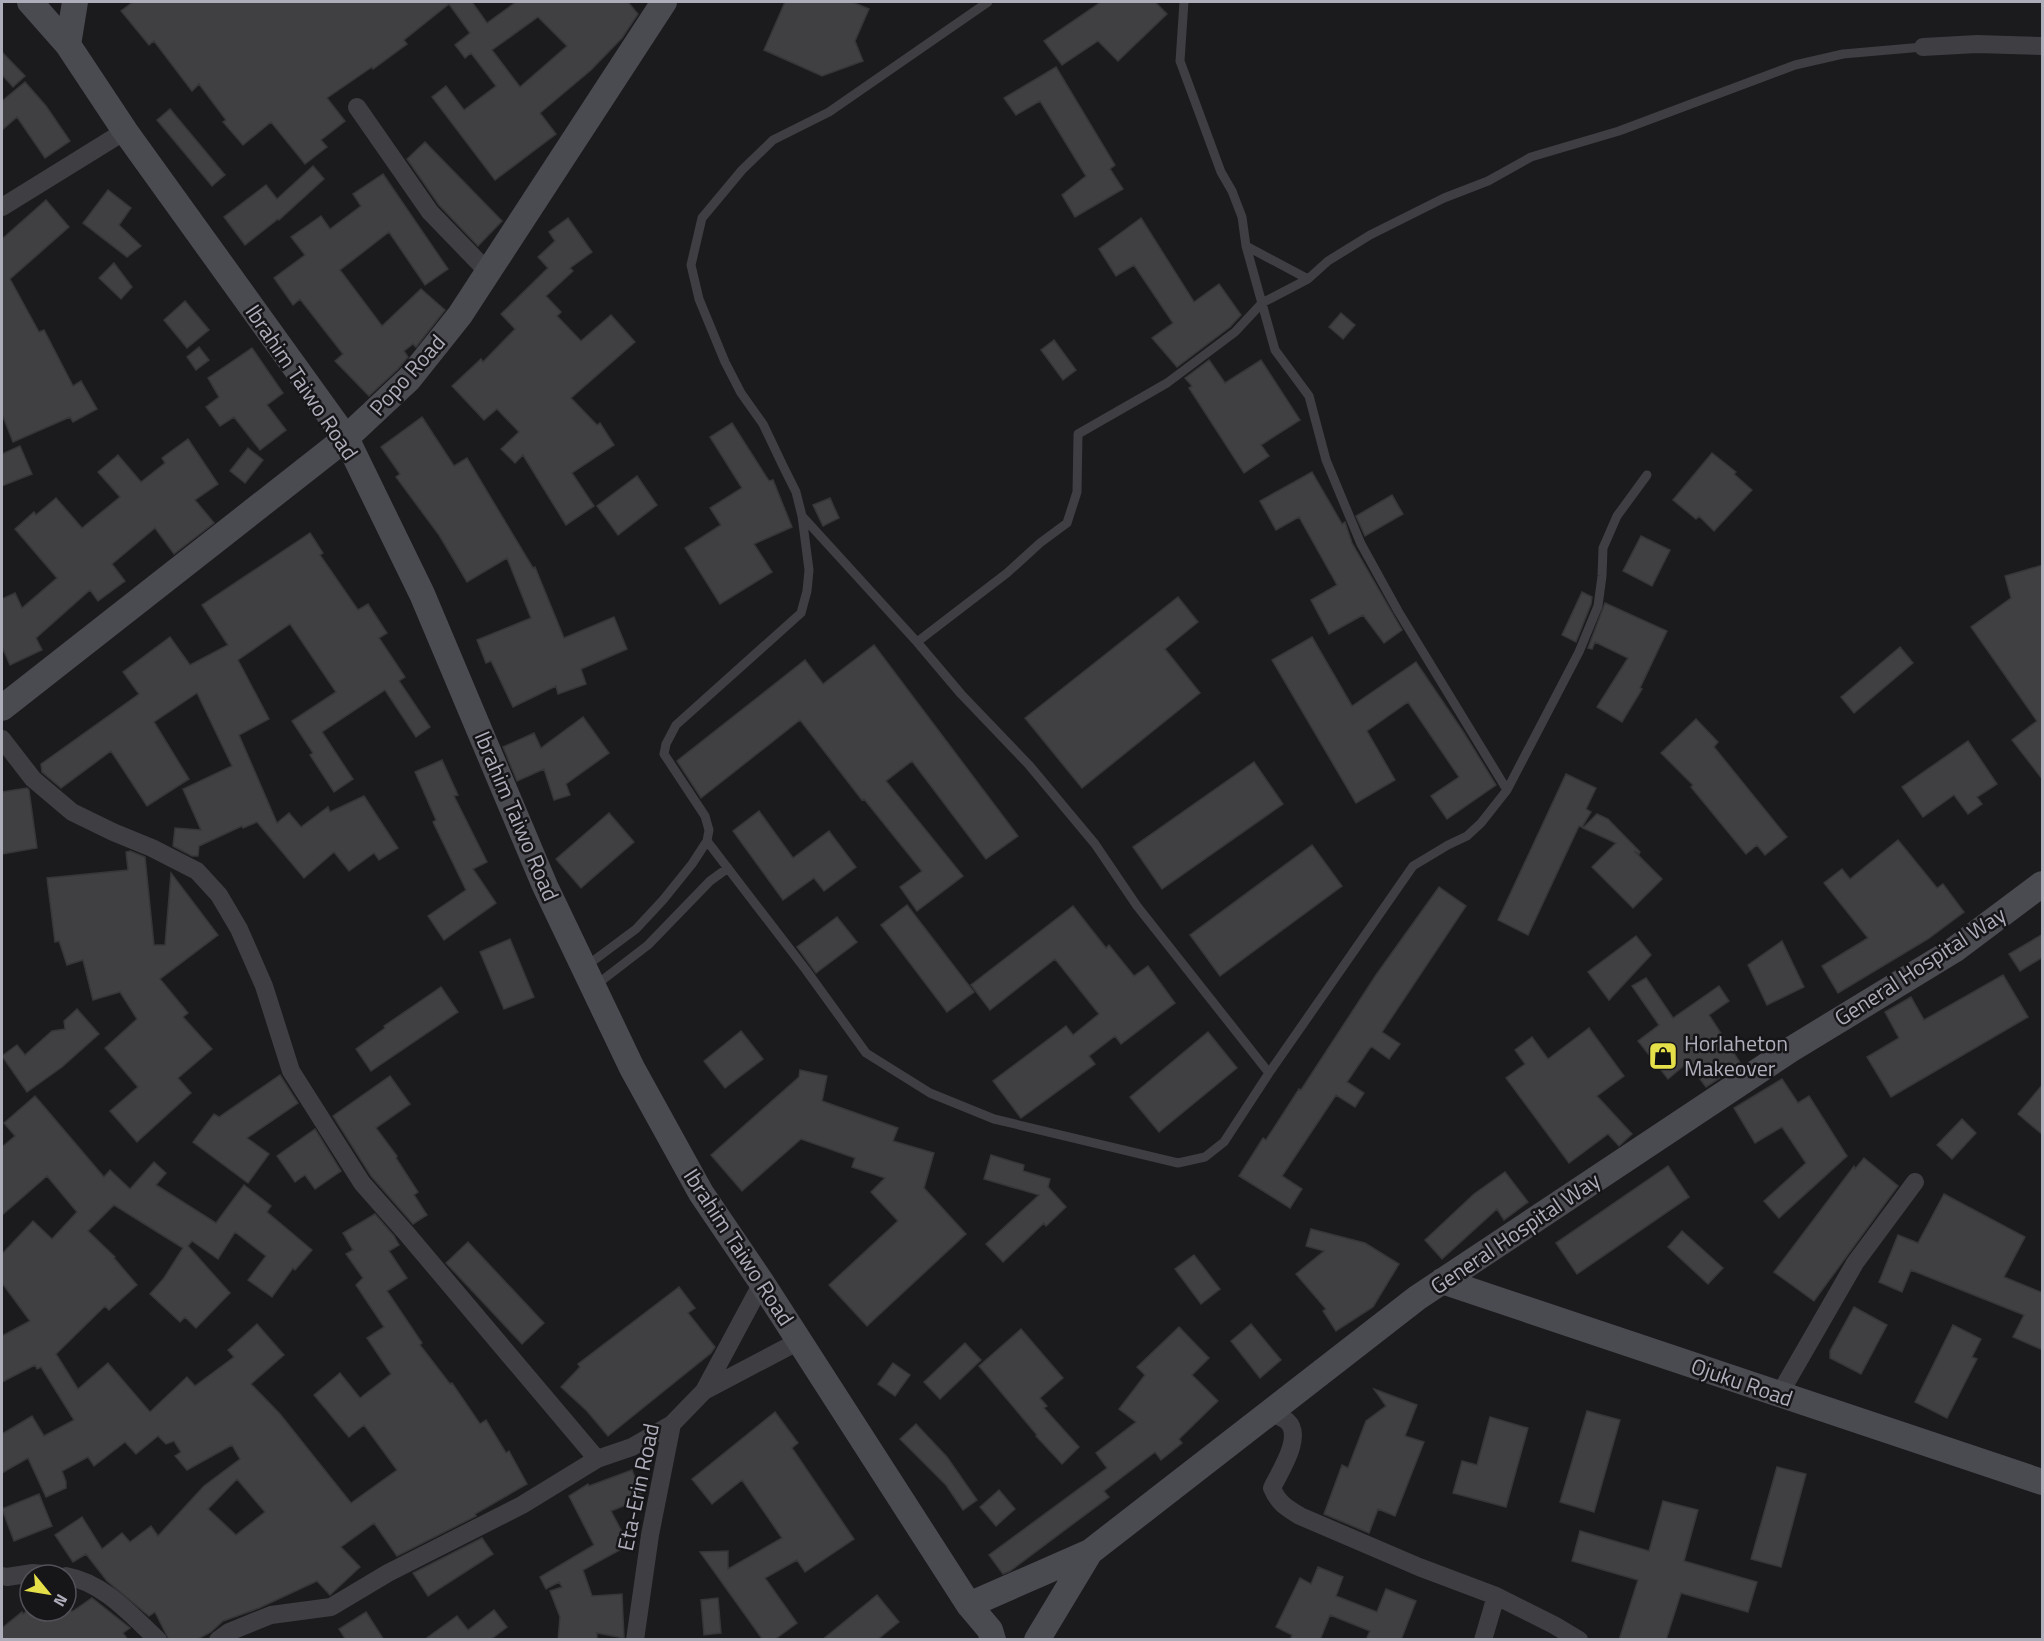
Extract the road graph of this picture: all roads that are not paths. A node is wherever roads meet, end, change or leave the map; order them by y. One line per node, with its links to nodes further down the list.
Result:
1 (30, 2): 6 (main road, Ibrahim Taiwo Road)
2 (75, 2): 6 (main road)
3 (988, 2): 18 (lane)
4 (1184, 2): 12 (lane)
5 (661, 3): 13 (main road, Popo Road)
6 (68, 45): 10 (main road, Ibrahim Taiwo Road)
7 (2043, 46): 8 (street)
8 (1923, 47): 14 (lane)
9 (357, 107): 13 (street)
10 (126, 131): 11 (street); 16 (main road, Ibrahim Taiwo Road)
11 (2, 207)
12 (1246, 246): 14 (lane); 15 (lane)
13 (488, 272): 16 (main road, Popo Road)
14 (1308, 279): 15 (lane)
15 (1262, 303): 19 (lane); 22 (lane)
16 (346, 438): 20 (main road, Popo Road); 26 (main road, Ibrahim Taiwo Road)
17 (1647, 475): 22 (lane)
18 (802, 516): 19 (lane); 23 (lane)
19 (918, 642): 27 (lane)
20 (2, 708)
21 (2, 739): 36 (street)
22 (1507, 789): 27 (lane)
23 (707, 841): 24 (lane); 26 (lane)
24 (728, 868): 26 (lane); 27 (lane)
25 (2043, 884): 29 (main road, General Hospital Way)
26 (589, 977): 30 (main road, Ibrahim Taiwo Road)
27 (1269, 1073)
28 (1915, 1182): 33 (street)
29 (1442, 1281): 33 (main road, Ojuku Road); 34 (main road, General Hospital Way)
30 (762, 1283): 31 (main road, Ibrahim Taiwo Road); 32 (street)
31 (799, 1341): 32 (street, Eta-Erin Road); 43 (main road, Ibrahim Taiwo Road)
32 (704, 1391): 35 (street, Eta-Erin Road)
33 (1779, 1395): 37 (main road, Ojuku Road)
34 (1269, 1412): 38 (main road, General Hospital Way); 42 (street)
35 (672, 1424): 36 (street); 46 (street, Eta-Erin Road)
36 (597, 1459): 45 (street)
37 (2043, 1482)
38 (1090, 1552): 43 (main road); 48 (main road, General Hospital Way)
39 (18, 1576): 40 (street)
40 (3, 1580)
41 (78, 1580): 44 (street)
42 (1496, 1596): 49 (street); 50 (street)
43 (969, 1605): 47 (main road, Ibrahim Taiwo Road)
44 (158, 1640)
45 (218, 1640)
46 (636, 1640)
47 (993, 1640)
48 (1037, 1640)
49 (1483, 1640)
50 (1579, 1640)

